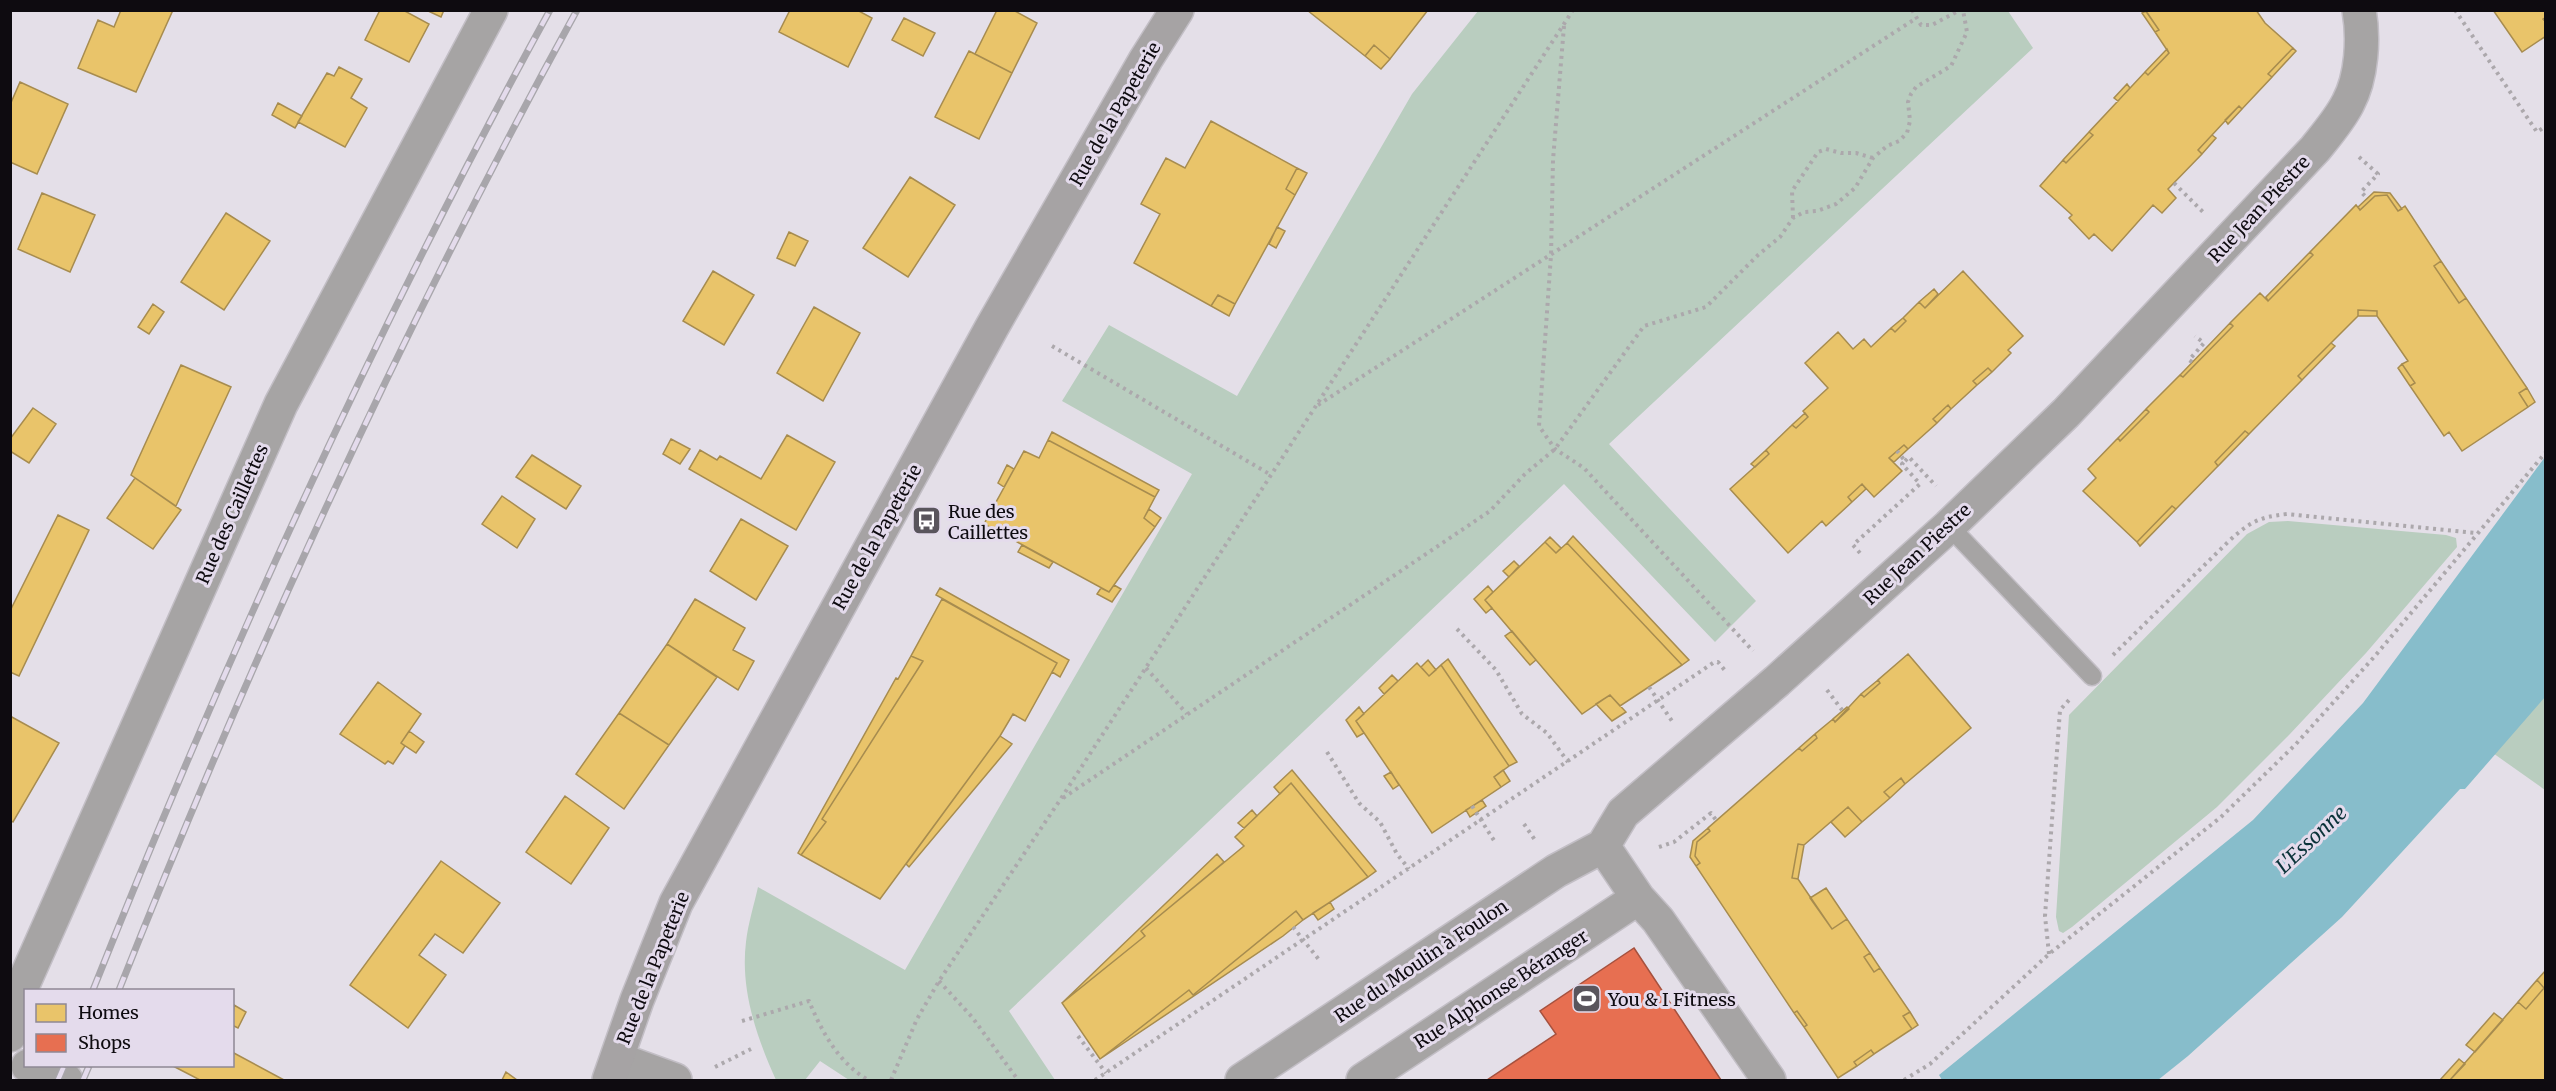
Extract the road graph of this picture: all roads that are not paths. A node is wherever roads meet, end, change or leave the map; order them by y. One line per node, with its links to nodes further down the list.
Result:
1 (491, 10): 8 (street, Rue des Caillettes)
2 (1177, 10): 10 (street, Rue de la Papeterie)
3 (2358, 10): 4 (street, Rue Jean Piestre)
4 (1949, 526): 5 (lane); 6 (street, Rue Jean Piestre)
5 (2092, 676)
6 (1603, 846): 7 (street); 13 (street, Rue du Moulin à Foulon)
7 (1638, 898): 14 (street, Rue Alphonse Béranger); 15 (street)
8 (10, 1035)
9 (32, 1067): 11 (street)
10 (613, 1070): 12 (street)
11 (66, 1080)
12 (675, 1080)
13 (1242, 1080)
14 (1363, 1080)
15 (1769, 1080)

